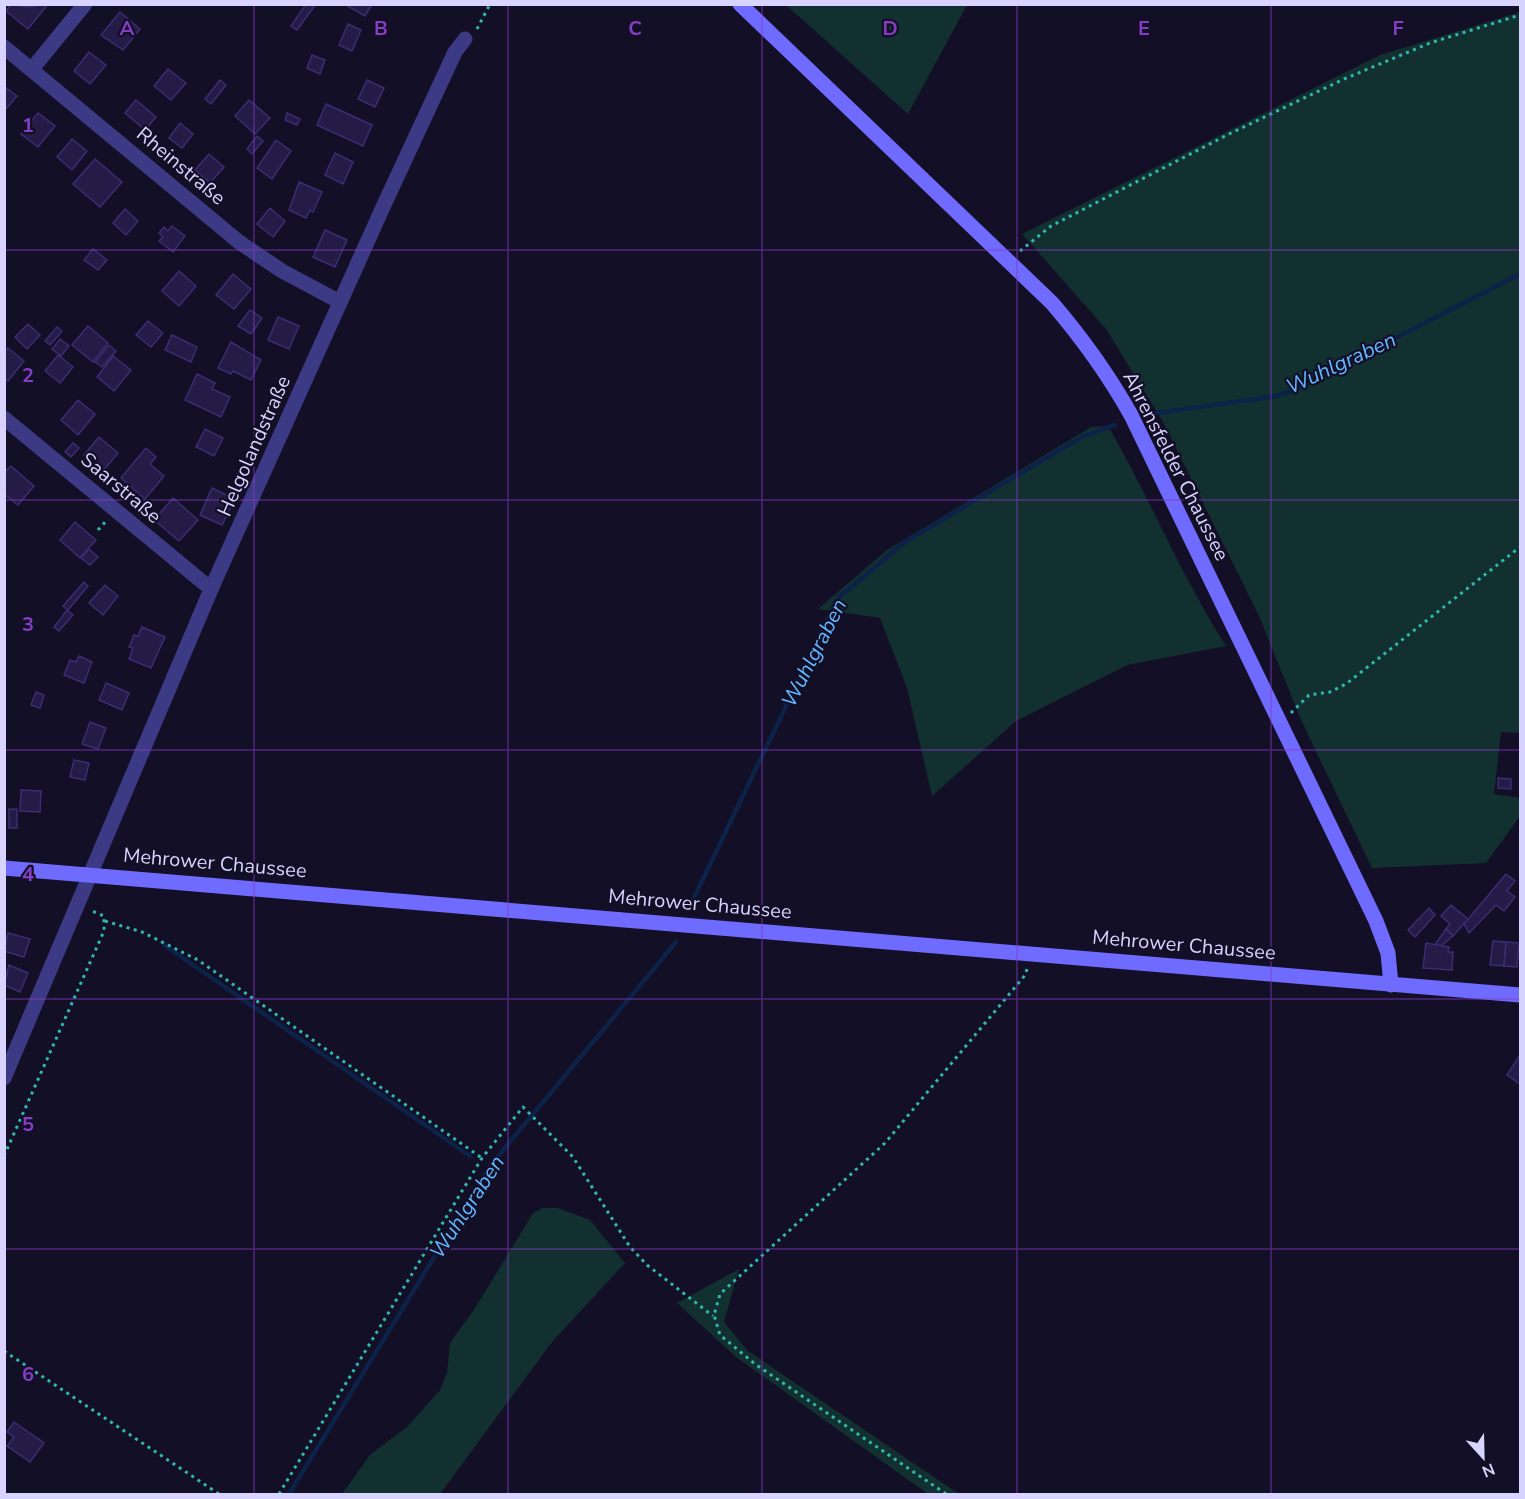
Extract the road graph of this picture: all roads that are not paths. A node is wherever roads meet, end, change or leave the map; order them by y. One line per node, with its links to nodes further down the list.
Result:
1 (85, 4): 5 (street)
2 (740, 4): 11 (main road, Ahrensfelder Chaussee)
3 (465, 39): 6 (street, Helgolandstraße)
4 (4, 47): 5 (street, Rheinstraße)
5 (32, 69): 6 (street, Rheinstraße)
6 (340, 302): 8 (street, Helgolandstraße)
7 (4, 418): 8 (street, Saarstraße)
8 (212, 587): 10 (street, Helgolandstraße)
9 (4, 868): 10 (main road, Mehrower Chaussee)
10 (90, 874): 11 (main road, Mehrower Chaussee); 13 (street, Helgolandstraße)
11 (1391, 985): 12 (main road, Mehrower Chaussee)
12 (1521, 995)
13 (4, 1078)

